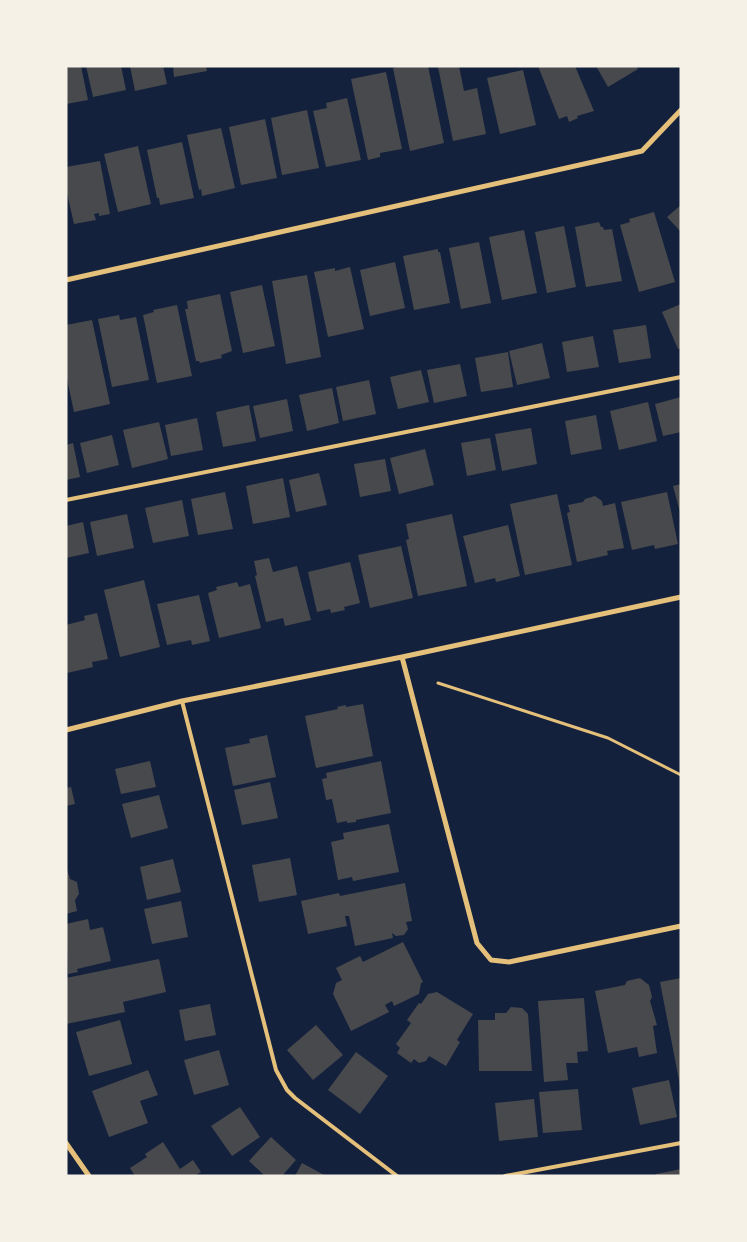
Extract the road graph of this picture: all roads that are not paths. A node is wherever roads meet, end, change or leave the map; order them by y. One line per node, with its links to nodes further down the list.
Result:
1 (681, 110): 2 (street)
2 (66, 280)
3 (681, 377): 4 (lane)
4 (66, 500)
5 (681, 597): 6 (street)
6 (402, 657): 7 (street); 9 (street)
7 (182, 701): 8 (street); 13 (lane)
8 (66, 730)
9 (681, 926)
10 (66, 1142): 12 (street)
11 (681, 1143): 14 (lane)
12 (89, 1176)
13 (397, 1176)
14 (505, 1176)

